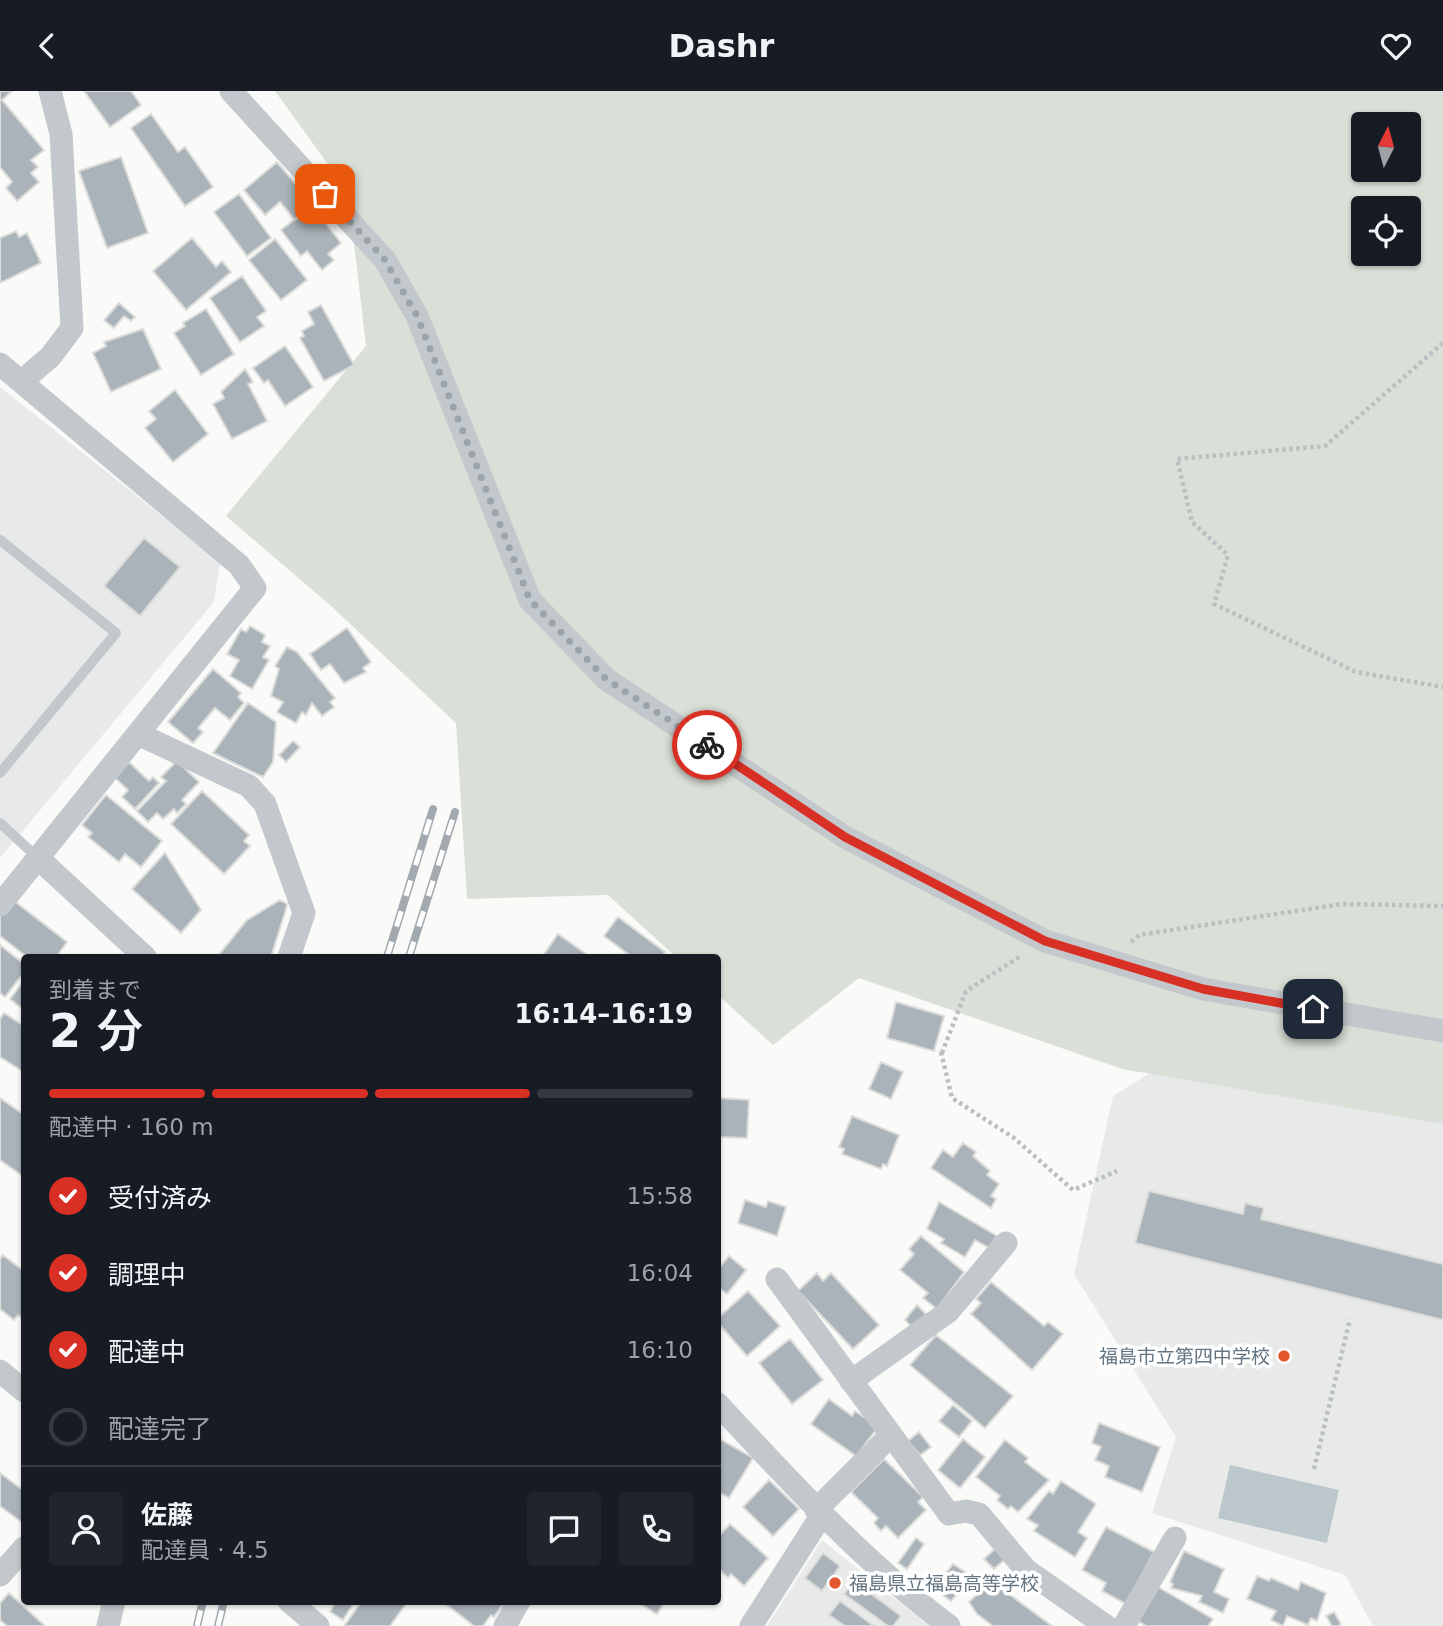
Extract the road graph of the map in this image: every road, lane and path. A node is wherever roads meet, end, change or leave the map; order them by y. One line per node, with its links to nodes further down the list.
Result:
1 (50, 91): 5 (street)
2 (231, 91): 14 (street)
3 (1443, 344): 7 (path)
4 (0, 364): 5 (street)
5 (22, 381): 8 (street)
6 (0, 540): 9 (lane)
7 (1443, 687)
8 (138, 734): 11 (street); 16 (street)
9 (0, 772)
10 (0, 823): 11 (lane)
11 (38, 858): 12 (street); 15 (street)
12 (0, 905)
13 (1443, 906): 17 (path)
14 (1045, 941): 17 (street); 19 (path)
15 (142, 954)
16 (290, 954)
17 (1112, 961): 18 (street)
18 (1443, 1031)
19 (942, 1052): 20 (path); 21 (path)
20 (946, 1068)
21 (1117, 1171)
22 (1006, 1243): 26 (street)
23 (777, 1279): 26 (street)
24 (1350, 1319): 30 (path)
25 (0, 1371): 27 (street)
26 (851, 1381): 29 (street)
27 (21, 1388)
28 (721, 1408): 31 (street)
29 (890, 1436): 31 (street); 43 (street)
30 (1314, 1469)
31 (818, 1513): 41 (street); 42 (street)
32 (1175, 1538): 44 (street)
33 (21, 1552): 34 (street)
34 (0, 1576)
35 (113, 1605): 39 (street)
36 (294, 1605): 38 (street)
37 (517, 1605): 40 (street)
38 (310, 1618)
39 (108, 1626)
40 (505, 1626)
41 (751, 1626)
42 (949, 1626)
43 (1106, 1626)
44 (1124, 1626)

